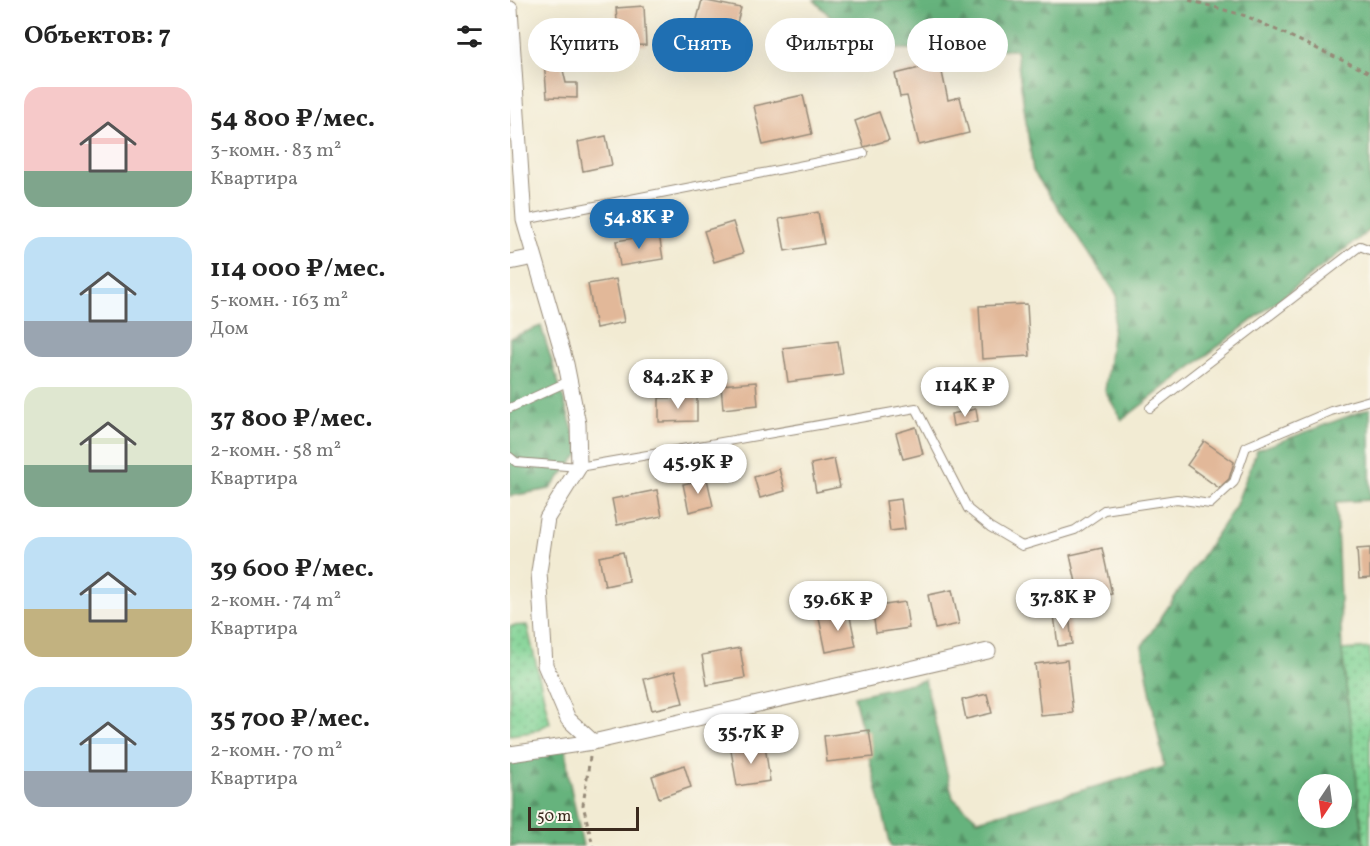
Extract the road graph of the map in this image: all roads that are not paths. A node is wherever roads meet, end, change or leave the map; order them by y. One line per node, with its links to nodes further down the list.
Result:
1 (510, 9): 2 (street)
2 (512, 98): 4 (street)
3 (864, 153): 4 (lane)
4 (524, 220): 6 (street)
5 (1370, 250): 11 (lane)
6 (534, 256): 7 (street); 8 (street)
7 (510, 262)
8 (569, 381): 10 (lane); 13 (street)
9 (1370, 400): 13 (lane)
10 (510, 408)
11 (1150, 408)
12 (510, 458): 13 (lane)
13 (579, 467): 15 (street)
14 (988, 651): 15 (street)
15 (593, 742): 16 (street)
16 (510, 754)

